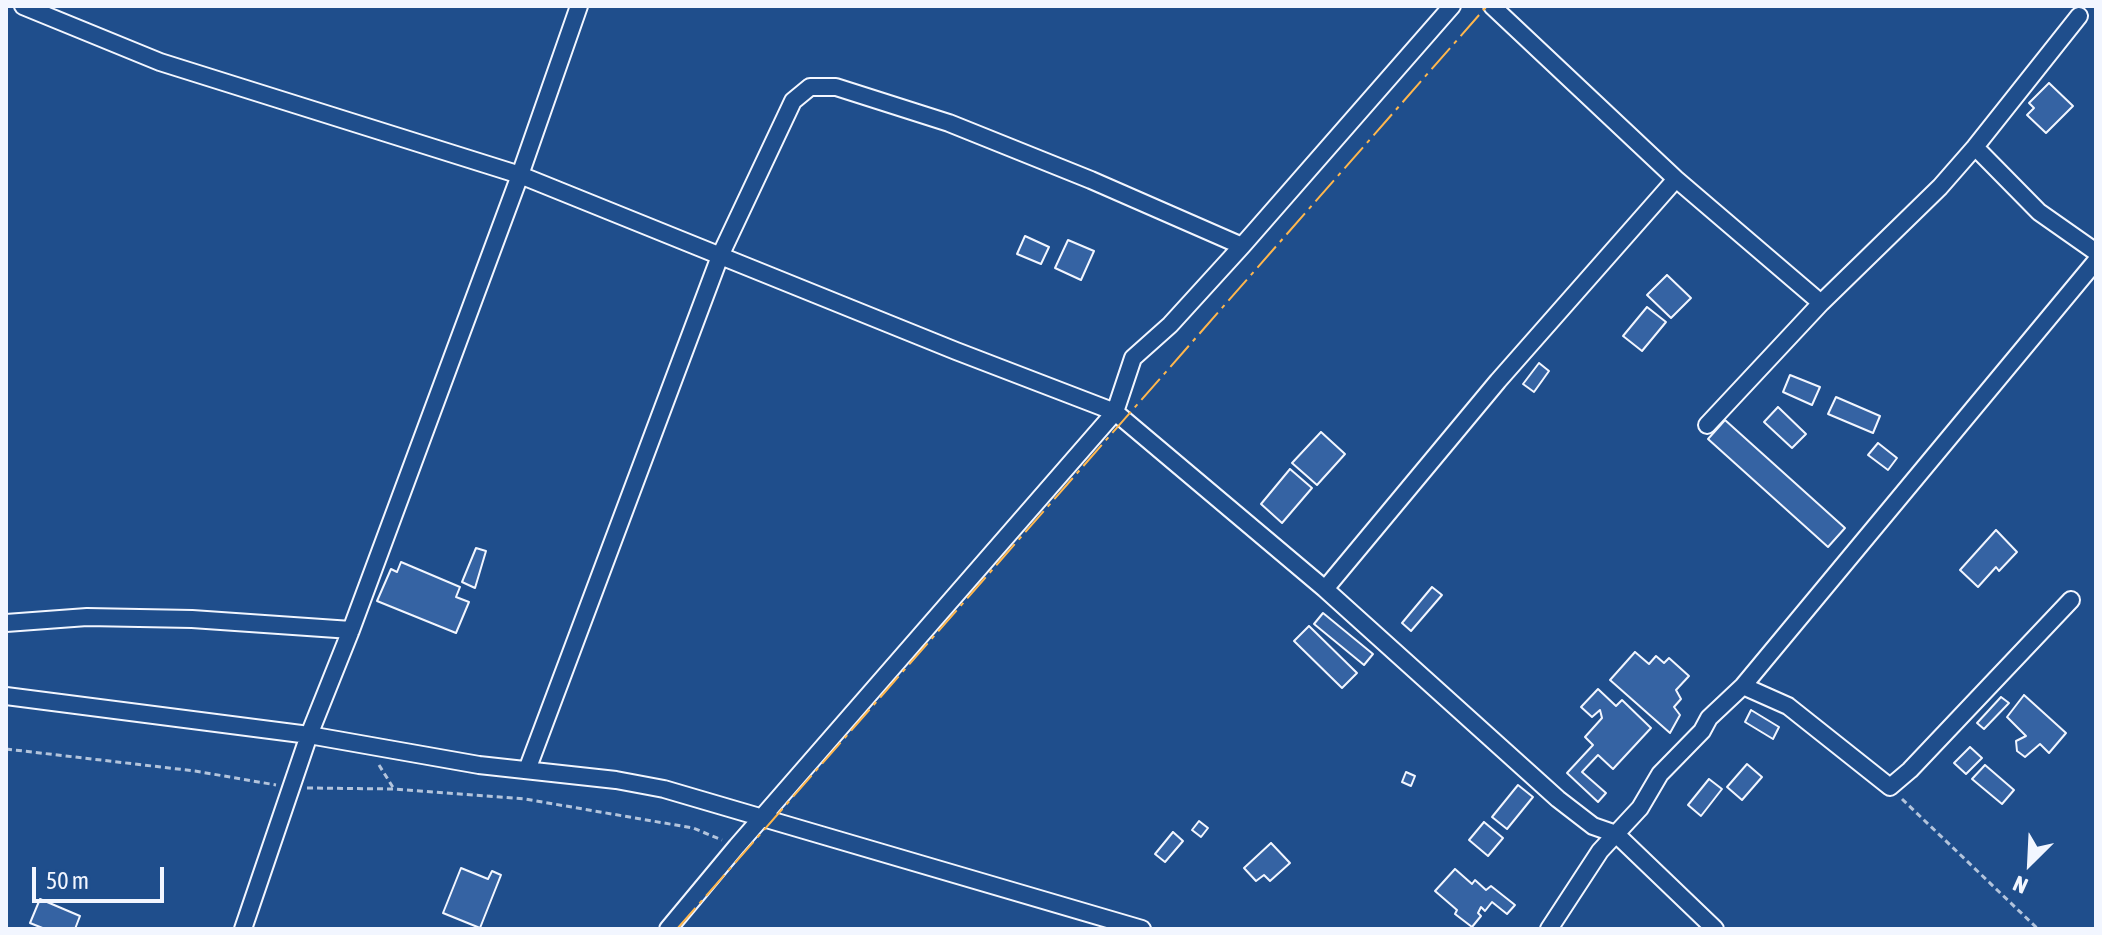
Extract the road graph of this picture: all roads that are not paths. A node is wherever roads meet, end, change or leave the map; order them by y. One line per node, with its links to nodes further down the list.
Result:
1 (23, 6): 7 (street)
2 (579, 6): 7 (street)
3 (1452, 6): 9 (street)
4 (1492, 6): 8 (street)
5 (2079, 16): 6 (street)
6 (1975, 147): 10 (street); 13 (street)
7 (520, 175): 11 (street); 19 (street)
8 (1676, 179): 13 (street); 16 (street)
9 (1242, 246): 11 (street); 14 (street)
10 (2096, 252)
11 (720, 256): 14 (street); 23 (street)
12 (2096, 261): 20 (street)
13 (1821, 303): 15 (street)
14 (1115, 412): 16 (street); 24 (street)
15 (1707, 425)
16 (1325, 589): 25 (street)
17 (2071, 600): 20 (street)
18 (6, 623): 19 (street)
19 (351, 630): 22 (street)
20 (1743, 686): 25 (street)
21 (6, 696): 22 (street)
22 (309, 735): 23 (street); 26 (street)
23 (527, 770): 24 (street)
24 (760, 819): 27 (street); 28 (street)
25 (1616, 834): 29 (street); 30 (street)
26 (243, 929)
27 (668, 929)
28 (1142, 929)
29 (1549, 929)
30 (1715, 929)

